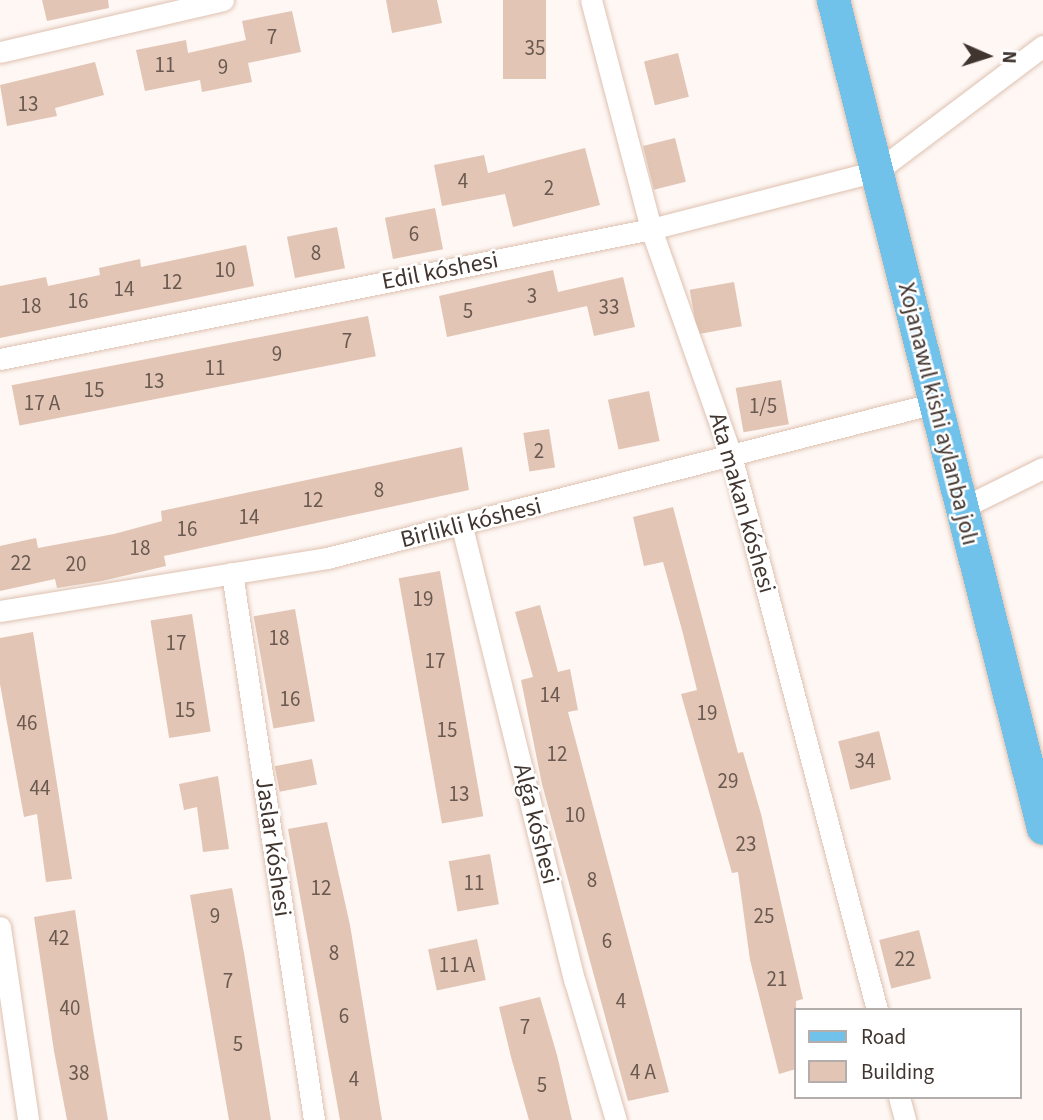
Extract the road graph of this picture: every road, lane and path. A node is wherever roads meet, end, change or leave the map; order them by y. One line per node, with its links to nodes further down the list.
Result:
1 (223, 0): 5 (street)
2 (591, 0): 7 (street, Ata makan kóshesi)
3 (833, 0): 6 (main road, Xojanawıl kishi aylanba jolı)
4 (1043, 46): 6 (street)
5 (0, 52)
6 (877, 171): 7 (street, Edil kóshesi); 9 (main road, Xojanawıl kishi aylanba jolı)
7 (651, 229): 8 (street, Edil kóshesi); 10 (street, Ata makan kóshesi)
8 (0, 359)
9 (935, 403): 10 (street, Birlikli kóshesi); 12 (main road, Xojanawıl kishi aylanba jolı)
10 (732, 454): 13 (street, Birlikli kóshesi); 18 (street, Ata makan kóshesi)
11 (1043, 468): 12 (street)
12 (962, 508): 16 (main road, Xojanawıl kishi aylanba jolı)
13 (462, 527): 14 (street, Birlikli kóshesi); 22 (street, Alǵa kóshesi)
14 (232, 573): 15 (street, Birlikli kóshesi); 21 (street, Jaslar kóshesi)
15 (0, 611)
16 (1043, 828)
17 (0, 927): 20 (street)
18 (876, 1008)
19 (900, 1099): 23 (street)
20 (28, 1120)
21 (314, 1120)
22 (616, 1120)
23 (905, 1120)

